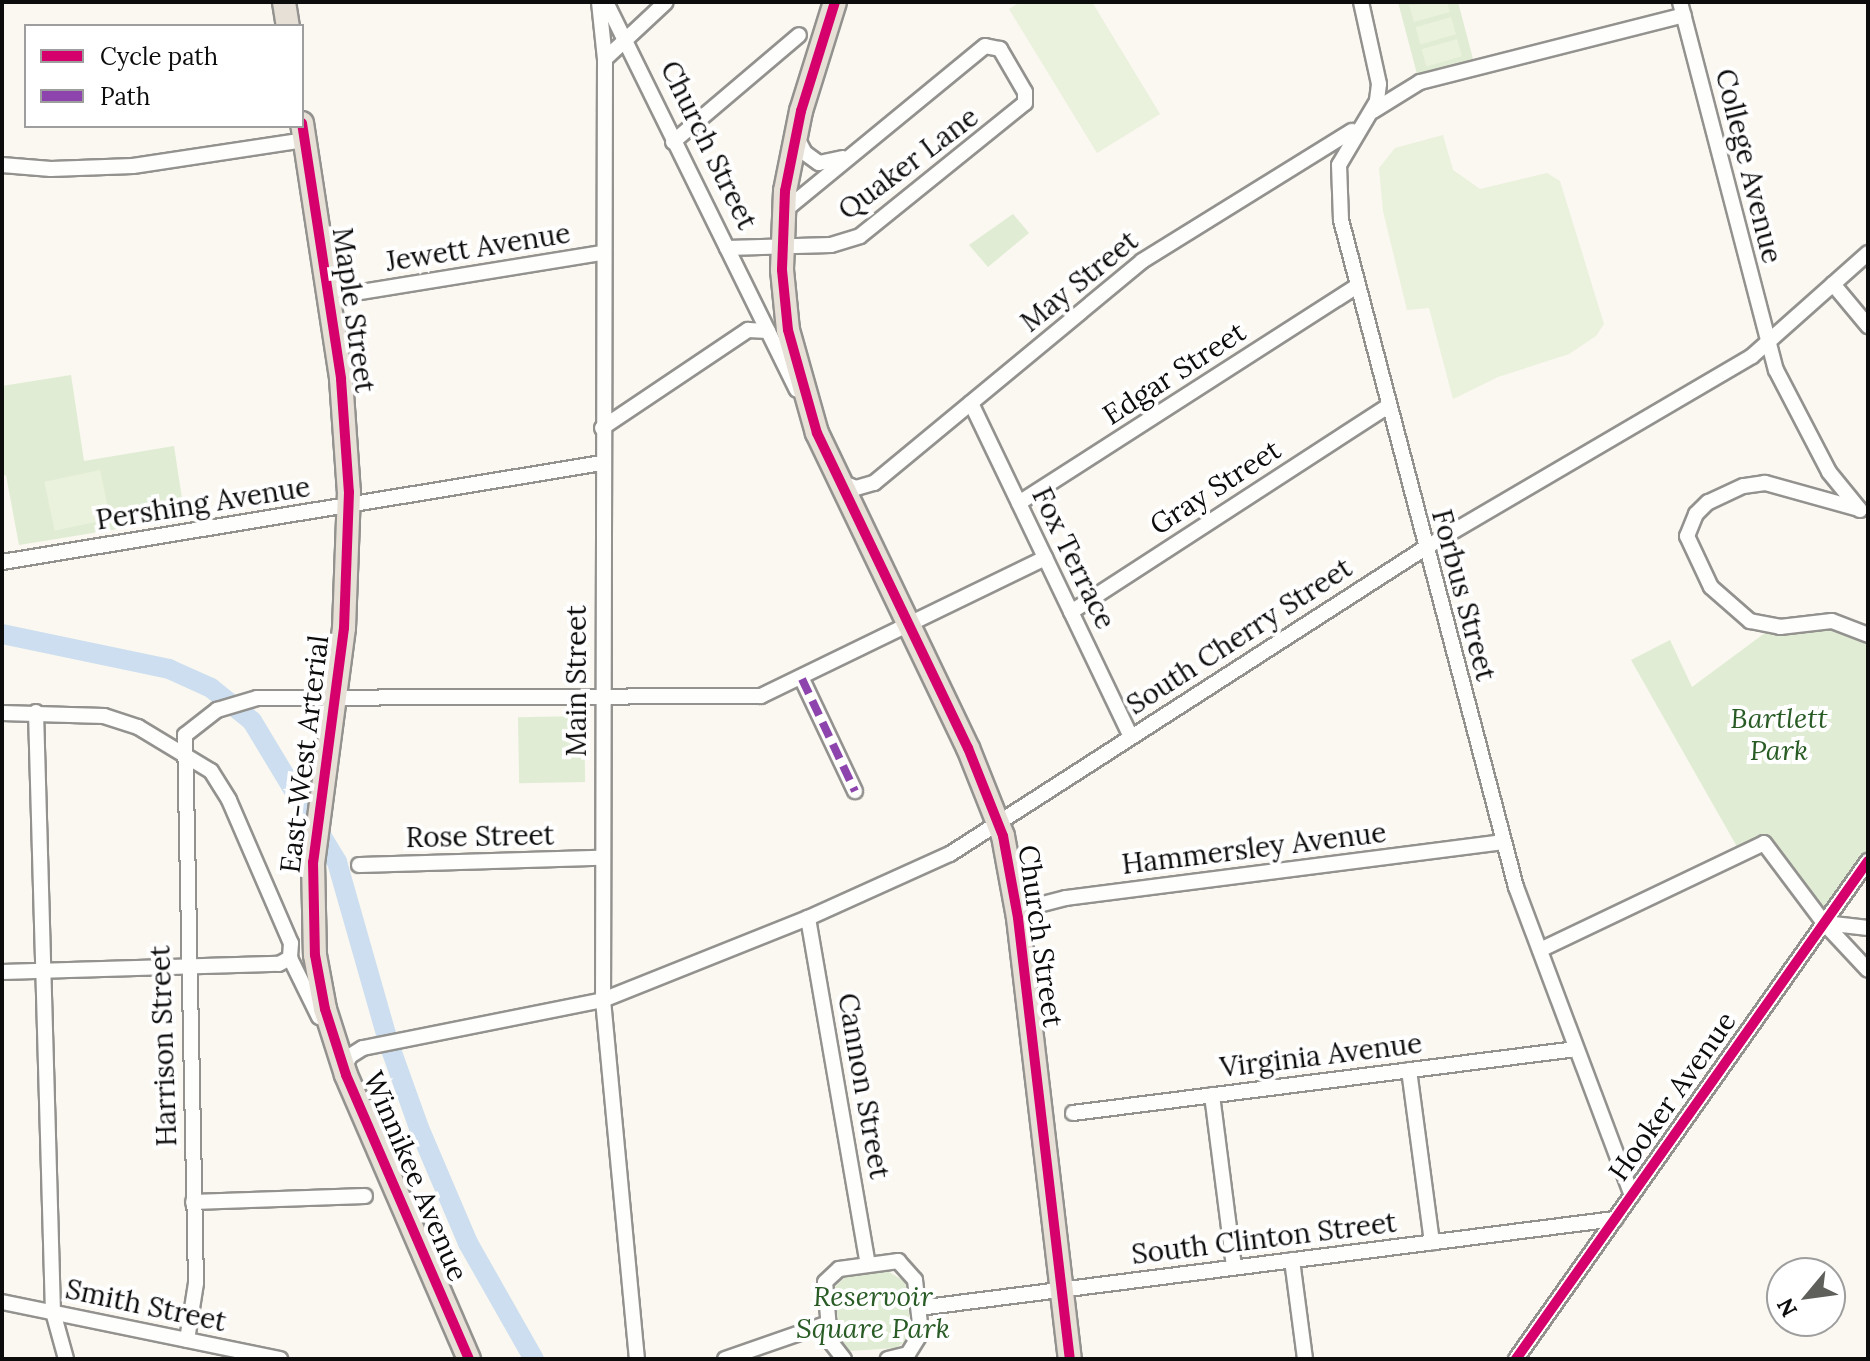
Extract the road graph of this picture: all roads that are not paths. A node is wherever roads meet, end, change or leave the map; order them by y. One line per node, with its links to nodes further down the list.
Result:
1 (284, 2): 8 (highway)
2 (599, 2): 11 (street, Main Street)
3 (606, 2): 10 (street, Church Street)
4 (666, 2): 10 (street)
5 (1361, 2): 12 (street, Forbus Street)
6 (836, 6): 13 (highway)
7 (1682, 8): 12 (street); 30 (street, College Avenue)
8 (288, 24)
9 (799, 35): 15 (street)
10 (624, 39): 11 (street); 15 (street, Church Street)
11 (605, 59): 21 (street, Main Street)
12 (1367, 118): 24 (street, Forbus Street); 31 (street, May Street)
13 (796, 131): 16 (street); 18 (highway)
14 (303, 132): 17 (street); 38 (highway, Maple Street)
15 (673, 142): 20 (street, Church Street)
16 (849, 154): 18 (street); 19 (street, Quaker Lane)
17 (2, 165)
18 (783, 212): 19 (highway)
19 (782, 247): 20 (street, Quaker Lane); 33 (highway)
20 (727, 248): 26 (street, Church Street)
21 (603, 253): 25 (street, Jewett Avenue); 34 (street, Main Street)
22 (1868, 253): 23 (street, South Cherry Street)
23 (1833, 284): 27 (street); 30 (street, South Cherry Street)
24 (1357, 286): 32 (street, Forbus Street); 37 (street, Edgar Street)
25 (361, 292)
26 (750, 297): 28 (street); 29 (street, Church Street)
27 (1868, 326)
28 (748, 330): 29 (street); 34 (street)
29 (768, 331): 33 (street, Church Street)
30 (1768, 343): 39 (street, College Avenue); 40 (street, South Cherry Street)
31 (971, 403): 36 (street, May Street); 37 (street, Fox Terrace)
32 (1388, 406): 40 (street, Forbus Street); 43 (street, Gray Street)
33 (811, 415): 36 (highway, Church Street)
34 (602, 428): 35 (street, Main Street)
35 (602, 463): 38 (street, Pershing Avenue); 48 (street, Main Street)
36 (837, 477): 44 (highway, Church Street)
37 (1019, 503): 41 (street, Fox Terrace)
38 (349, 505): 42 (street, Pershing Avenue); 47 (highway, East-West Arterial)
39 (1864, 511): 45 (street)
40 (1425, 548): 51 (street, South Cherry Street); 55 (street, Forbus Street)
41 (1045, 558): 43 (street, Fox Terrace); 44 (street)
42 (2, 562)
43 (1071, 612): 51 (street, Fox Terrace)
44 (909, 626): 46 (street); 54 (highway, Church Street)
45 (1868, 635)
46 (802, 679): 48 (street); 53 (street)
47 (335, 699): 48 (street); 52 (street); 70 (highway, East-West Arterial)
48 (602, 699): 56 (street, Main Street)
49 (36, 712): 50 (street, Winnikee Avenue); 52 (street, Winnikee Avenue); 67 (street)
50 (2, 713)
51 (1131, 737): 54 (street, South Cherry Street)
52 (182, 750): 64 (street, Winnikee Avenue); 65 (street, Harrison Street)
53 (855, 791)
54 (999, 822): 59 (street, South Cherry Street); 60 (highway, Church Street)
55 (1502, 842): 60 (street, Hammersley Avenue); 63 (street, Forbus Street)
56 (601, 858): 58 (street, Rose Street); 69 (street, Main Street)
57 (1868, 861): 61 (street, Hooker Avenue)
58 (359, 865)
59 (808, 918): 69 (street, South Cherry Street); 82 (street, Cannon Street)
60 (1018, 918): 84 (highway, Church Street)
61 (1824, 923): 62 (street); 63 (street); 66 (street); 76 (street, Hooker Avenue)
62 (1868, 928)
63 (1540, 950): 71 (street, Forbus Street)
64 (290, 958): 65 (street); 72 (street, Winnikee Avenue)
65 (187, 967): 67 (street); 78 (street, Harrison Street)
66 (1868, 970)
67 (44, 971): 68 (street); 87 (street)
68 (2, 972)
69 (603, 1000): 72 (street, South Cherry Street); 93 (street, Main Street)
70 (325, 1009): 72 (highway, Winnikee Avenue)
71 (1576, 1049): 73 (street, Virginia Avenue); 76 (street, Forbus Street)
72 (340, 1059): 92 (highway, Winnikee Avenue)
73 (1409, 1070): 74 (street, Virginia Avenue); 80 (street)
74 (1212, 1095): 75 (street, Virginia Avenue); 83 (street)
75 (1073, 1113)
76 (1632, 1195): 79 (street, Hooker Avenue)
77 (365, 1196): 78 (street)
78 (193, 1202): 89 (street, Harrison Street)
79 (1615, 1219): 80 (street, South Clinton Street); 99 (street, Hooker Avenue)
80 (1432, 1242): 81 (street, South Clinton Street)
81 (1292, 1260): 83 (street, South Clinton Street); 98 (street)
82 (868, 1264): 86 (street); 88 (street)
83 (1234, 1267): 84 (street, South Clinton Street)
84 (1062, 1290): 86 (street, South Clinton Street); 97 (highway, Church Street)
85 (2, 1302): 87 (street, Smith Street)
86 (919, 1308): 96 (street)
87 (53, 1312): 89 (street, Smith Street); 90 (street)
88 (826, 1324): 94 (street); 95 (street)
89 (187, 1340): 91 (street, Smith Street)
90 (66, 1359)
91 (280, 1359)
92 (469, 1359)
93 (637, 1359)
94 (725, 1359)
95 (844, 1359)
96 (888, 1359)
97 (1070, 1359)
98 (1305, 1359)
99 (1516, 1359)

